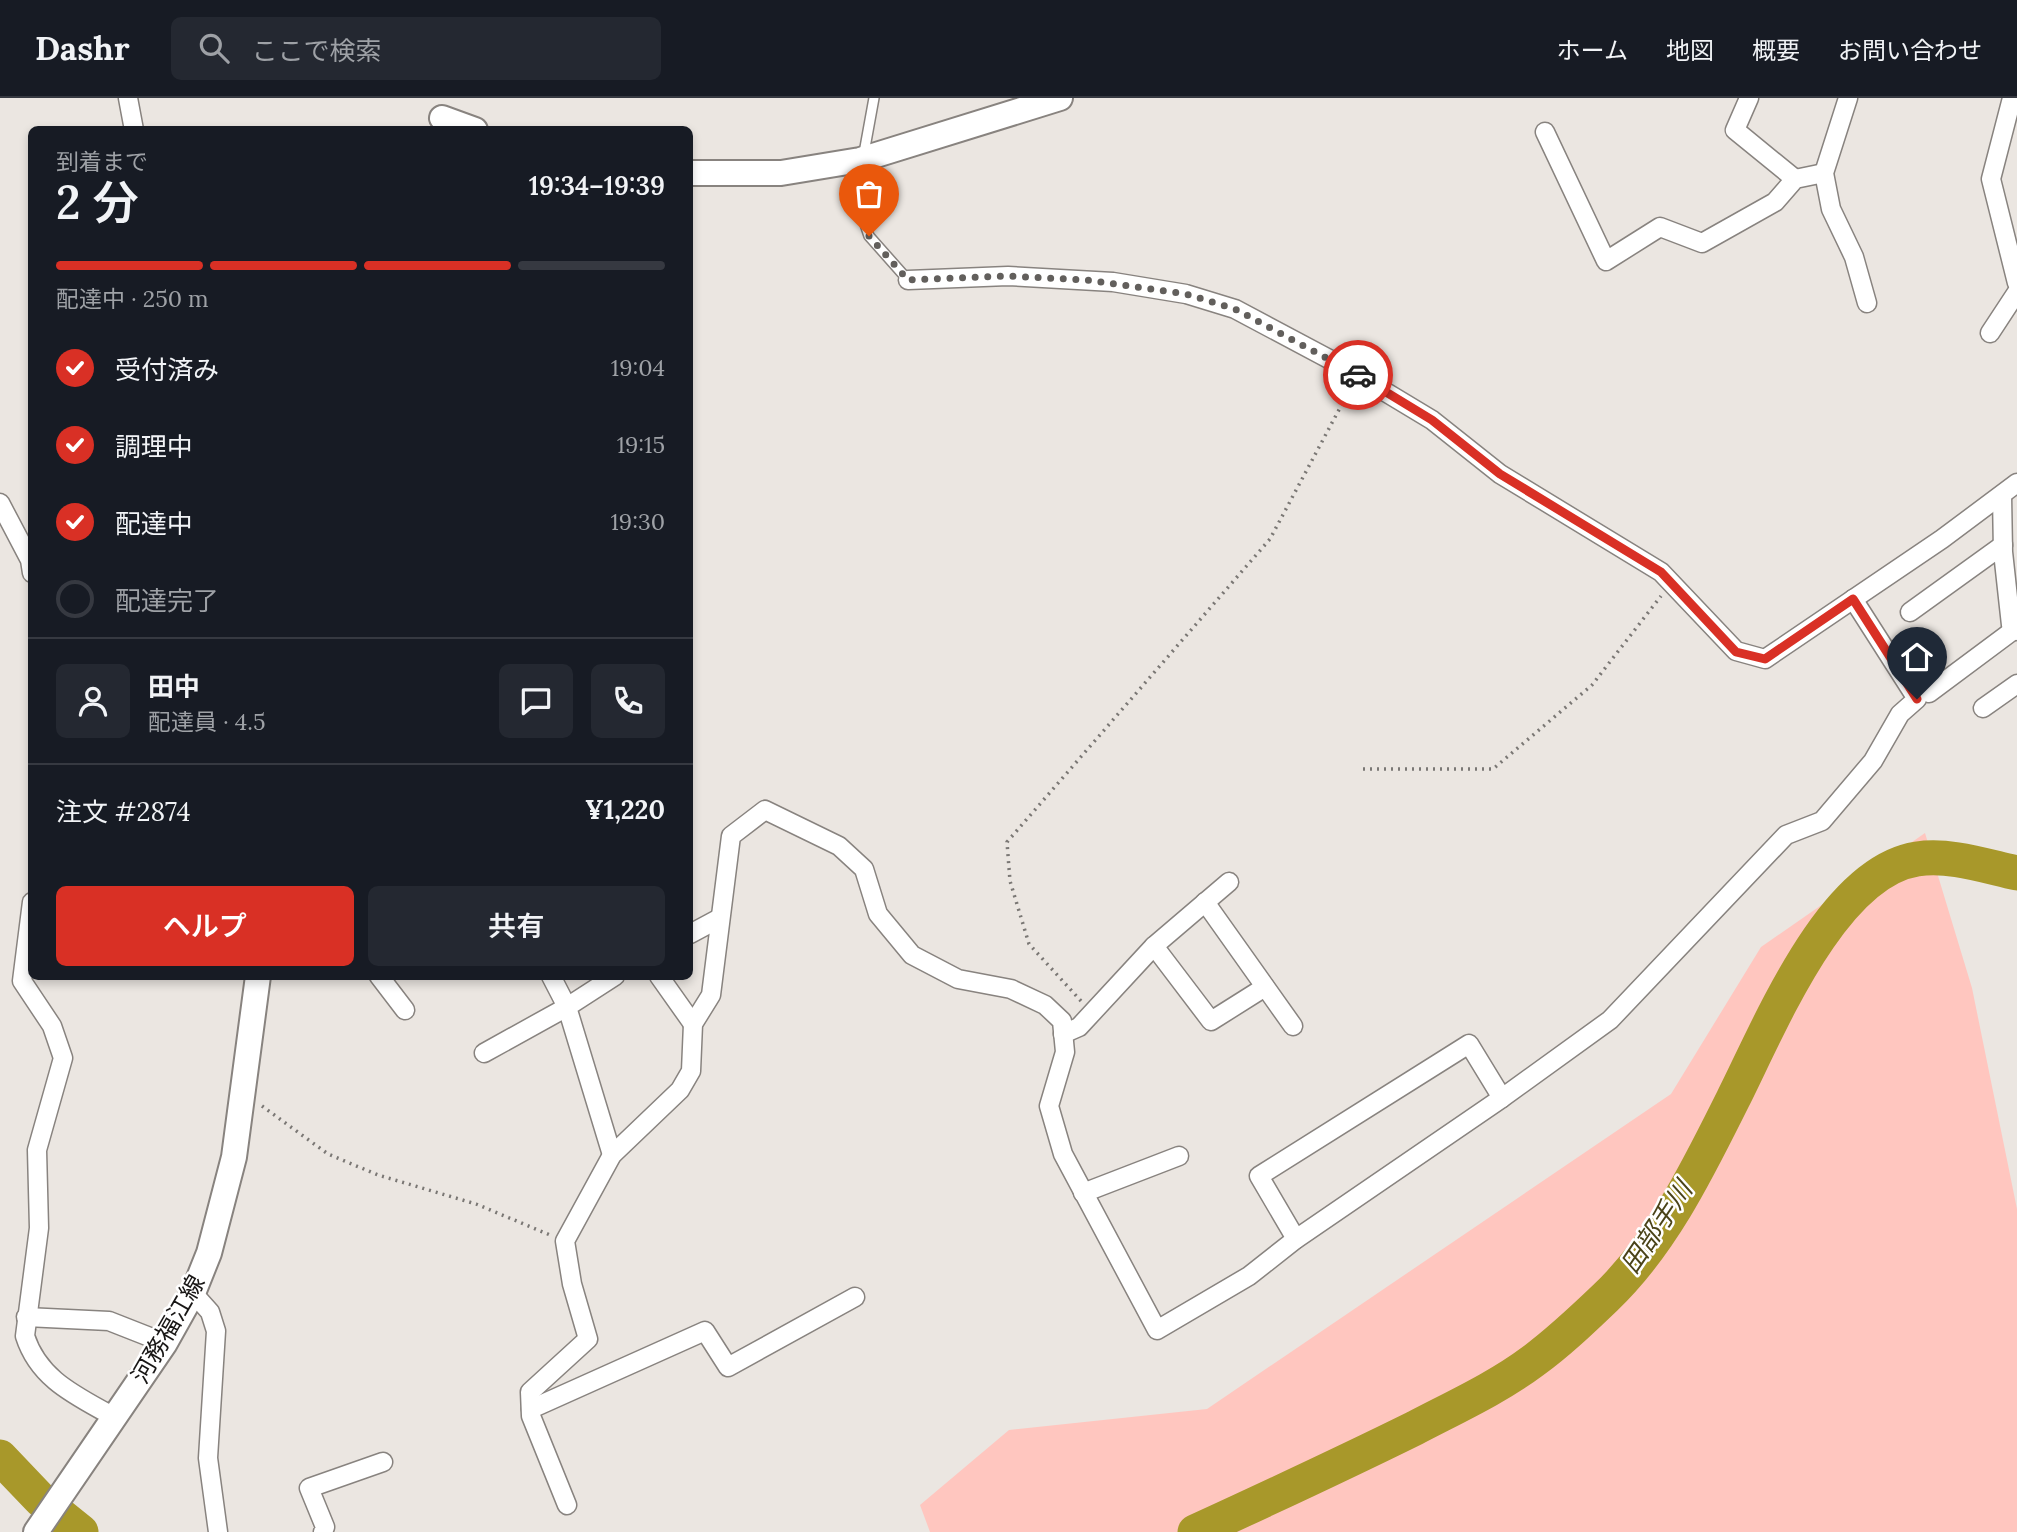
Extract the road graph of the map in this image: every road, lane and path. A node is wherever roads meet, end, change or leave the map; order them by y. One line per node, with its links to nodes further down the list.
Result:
1 (128, 98): 8 (street)
2 (874, 98): 11 (lane)
3 (1060, 98): 11 (main road)
4 (1749, 98): 14 (street)
5 (1848, 98): 13 (street)
6 (2012, 98): 16 (street)
7 (443, 115): 9 (main road)
8 (133, 126)
9 (466, 126)
10 (1545, 132): 14 (street)
11 (860, 160): 12 (main road); 15 (lane)
12 (693, 173)
13 (1824, 173): 14 (street); 18 (street)
14 (1795, 179)
15 (908, 280): 20 (street)
16 (2017, 282)
17 (2017, 292): 19 (street)
18 (1867, 303)
19 (1990, 333)
20 (1357, 375): 26 (street); 48 (path)
21 (2017, 483): 22 (street)
22 (2002, 495): 24 (street); 27 (street)
23 (0, 503): 25 (street)
24 (2003, 545): 28 (street); 29 (street)
25 (28, 556)
26 (1671, 583): 27 (street); 33 (path)
27 (1853, 599): 54 (street)
28 (1910, 612)
29 (2016, 630): 31 (street)
30 (2017, 684): 32 (street)
31 (1929, 693)
32 (1983, 708)
33 (1363, 769)
34 (1229, 882): 35 (street)
35 (1205, 902): 39 (street); 45 (street)
36 (718, 919): 37 (street); 49 (street); 51 (street)
37 (693, 932)
38 (28, 934): 62 (street)
39 (1154, 946): 45 (street); 48 (street)
40 (257, 980): 53 (main road, 河務福江線)
41 (382, 980): 47 (street)
42 (553, 980): 46 (street)
43 (609, 980): 46 (street)
44 (662, 980): 49 (street)
45 (1265, 987): 50 (street)
46 (567, 1007): 52 (street); 55 (street)
47 (405, 1010)
48 (1092, 1013): 51 (street)
49 (693, 1024): 55 (street)
50 (1293, 1026)
51 (1063, 1034): 57 (street)
52 (484, 1053)
53 (242, 1096): 59 (path); 60 (main road, 河務福江線)
54 (1502, 1098): 58 (street); 58 (street)
55 (612, 1155): 59 (street)
56 (1179, 1156): 57 (street)
57 (1083, 1193): 58 (street)
58 (1296, 1239)
59 (565, 1241): 64 (street)
60 (193, 1293): 63 (main road, 河務福江線); 69 (street)
61 (855, 1297): 64 (street)
62 (26, 1317): 63 (street); 65 (street)
63 (165, 1343): 65 (main road, 河務福江線)
64 (531, 1409): 67 (street)
65 (110, 1423): 68 (main road, 河務福江線)
66 (383, 1462): 70 (street)
67 (567, 1505)
68 (36, 1532)
69 (218, 1532)
70 (323, 1532)

